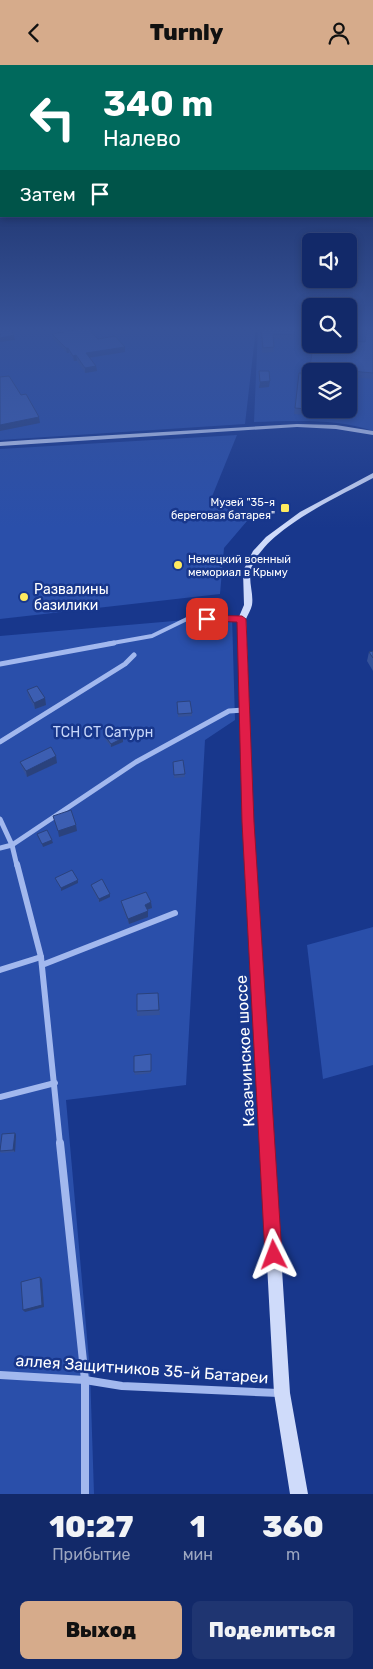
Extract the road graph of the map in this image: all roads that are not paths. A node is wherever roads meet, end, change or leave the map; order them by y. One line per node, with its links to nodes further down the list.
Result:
1 (373, 433): 2 (main road)
2 (0, 444)
3 (373, 475): 4 (main road, Казачинское шоссе)
4 (242, 619): 6 (street); 7 (main road, Казачинское шоссе)
5 (134, 655): 8 (street)
6 (0, 664)
7 (244, 710): 10 (street); 19 (main road, Казачинское шоссе)
8 (2, 741)
9 (0, 819): 10 (street)
10 (12, 845): 11 (street); 13 (street)
11 (0, 847)
12 (175, 913): 13 (street)
13 (42, 961): 14 (street); 15 (street)
14 (0, 970)
15 (55, 1083): 16 (street); 18 (street)
16 (0, 1097)
17 (0, 1375): 18 (street, аллея Защитников 35-й Батареи)
18 (84, 1380): 19 (street, аллея Защитников 35-й Батареи); 20 (street)
19 (282, 1393): 21 (main road, Казачинское шоссе)
20 (85, 1494)
21 (299, 1494)

